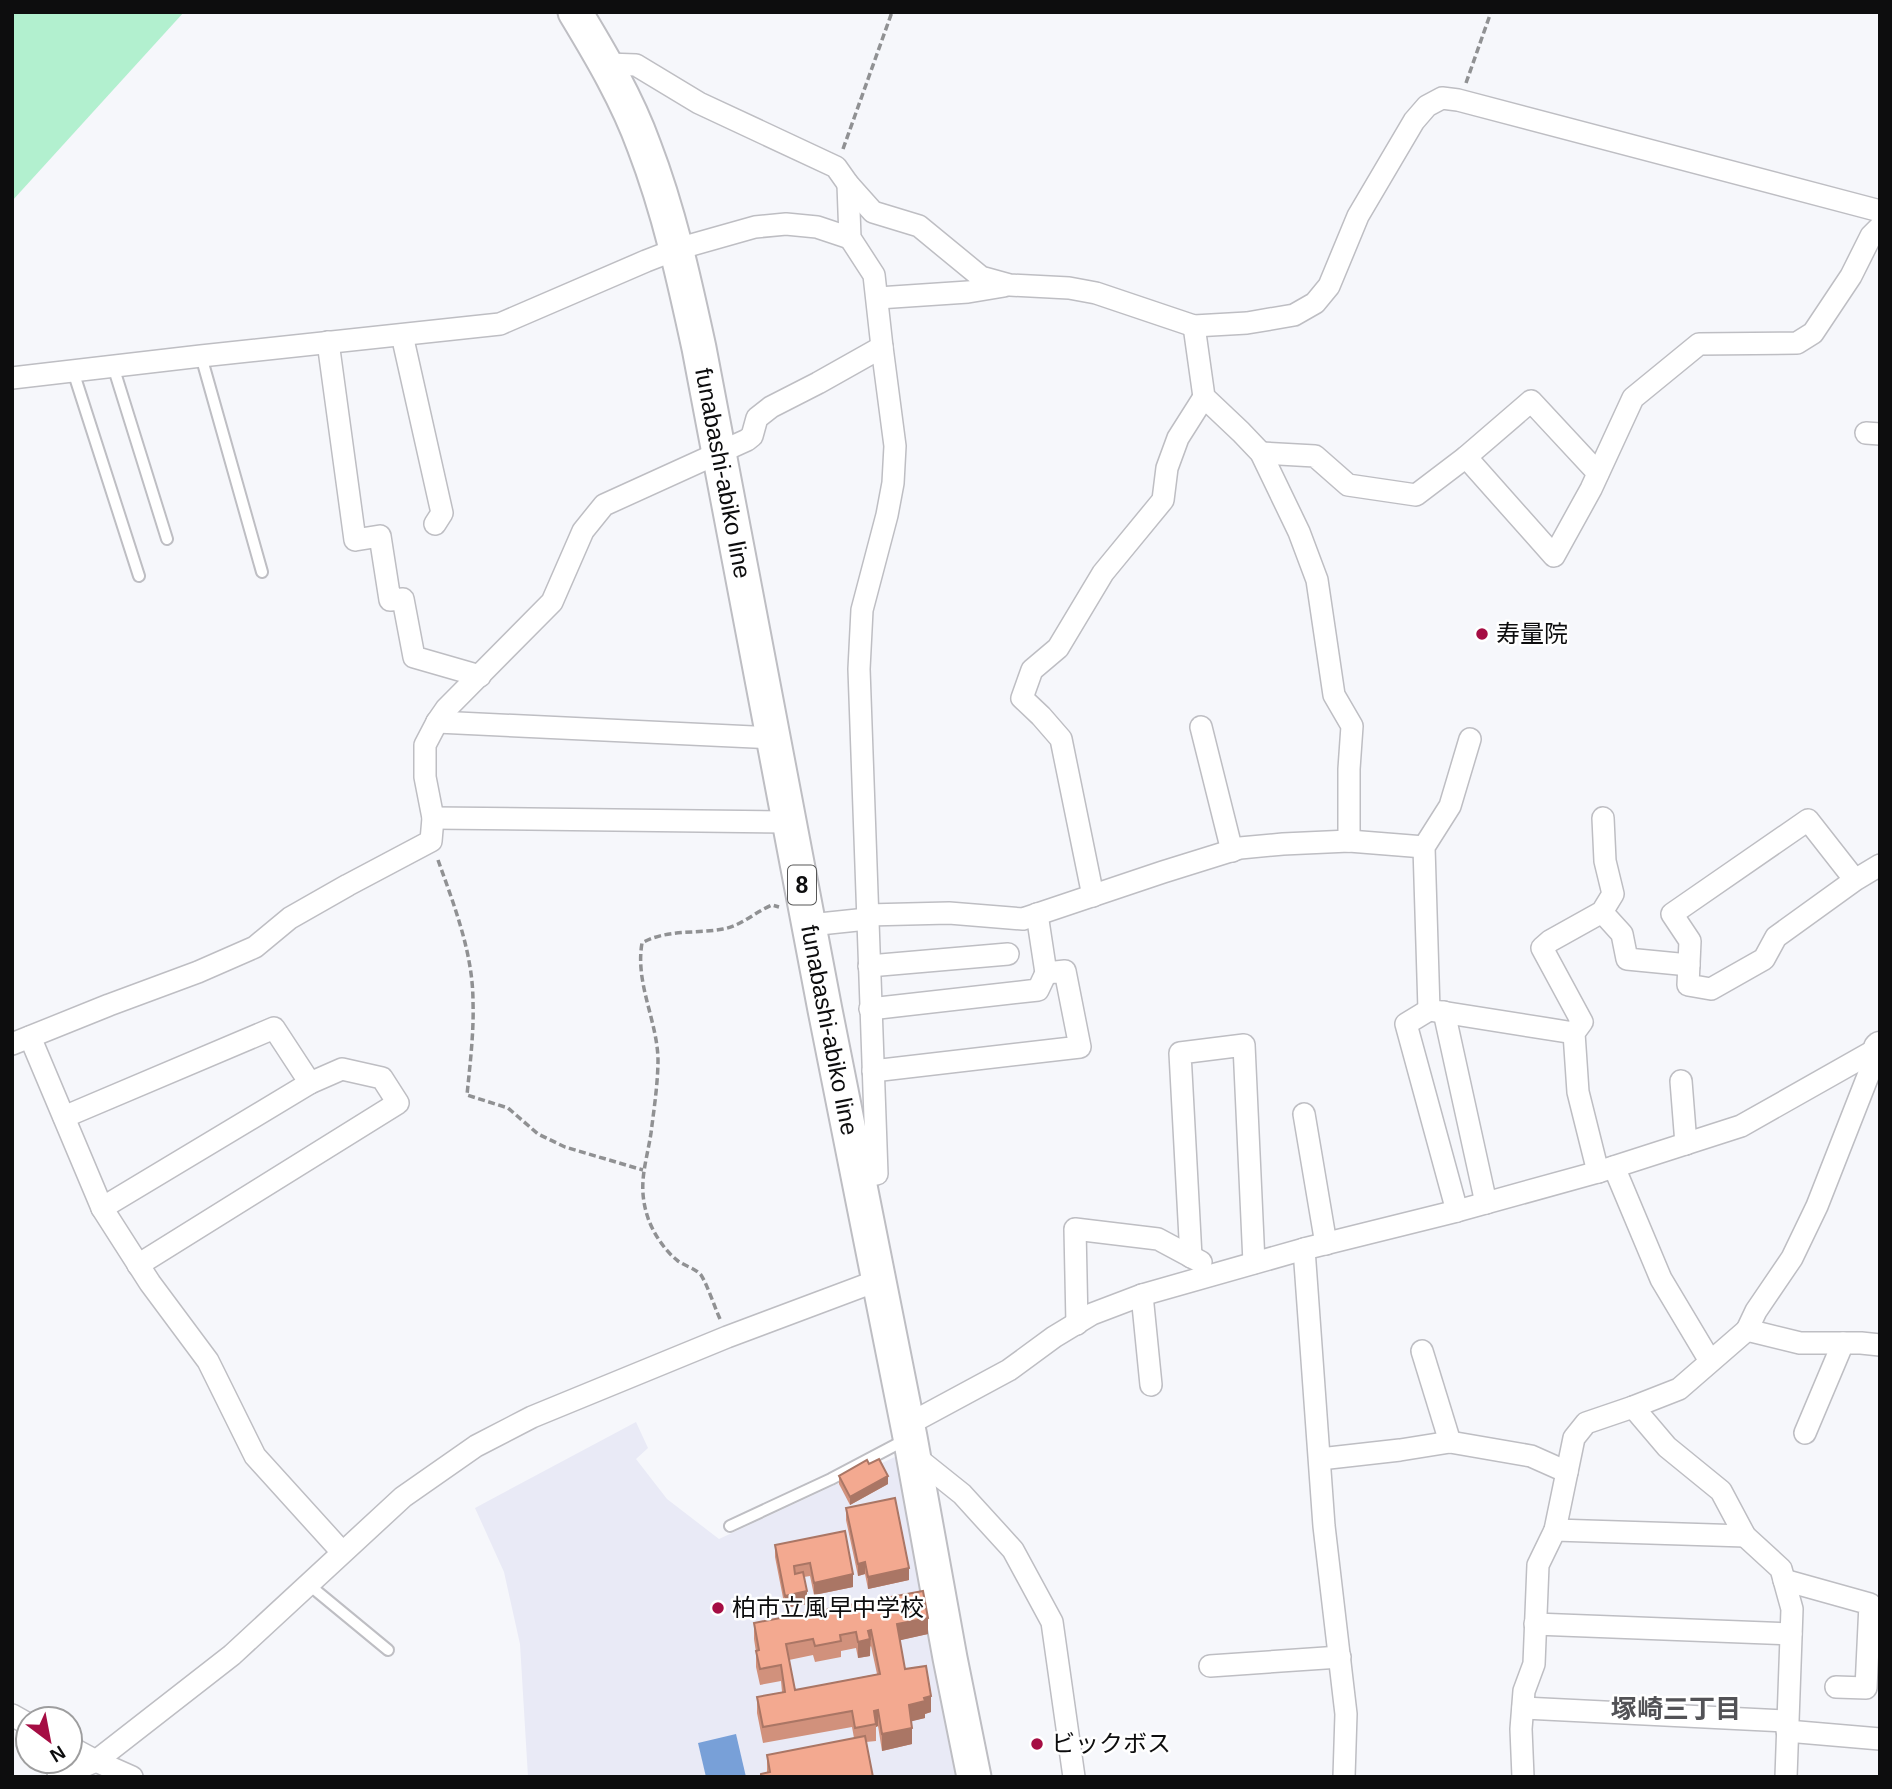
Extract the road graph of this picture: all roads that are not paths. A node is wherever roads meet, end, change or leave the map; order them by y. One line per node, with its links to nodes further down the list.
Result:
1 (575, 12): 2 (main road, funabashi-abiko line / 8)
2 (607, 64): 3 (street); 7 (main road, funabashi-abiko line / 8)
3 (842, 175): 6 (street); 8 (street)
4 (1880, 211): 10 (street)
5 (1880, 227): 22 (street)
6 (850, 238): 7 (street); 9 (street)
7 (677, 249): 11 (street); 19 (main road, funabashi-abiko line / 8)
8 (1010, 285): 9 (street); 10 (street)
9 (878, 298): 13 (street)
10 (1194, 326): 18 (street)
11 (402, 334): 12 (street); 23 (street)
12 (328, 342): 14 (street); 27 (street)
13 (882, 347): 19 (street); 43 (street)
14 (201, 356): 15 (street); 25 (lane)
15 (113, 366): 16 (street); 24 (lane)
16 (73, 371): 17 (street); 26 (lane)
17 (12, 378)
18 (1204, 397): 20 (street); 40 (street)
19 (719, 452): 27 (street); 30 (main road, funabashi-abiko line / 8)
20 (1261, 453): 21 (street); 35 (street)
21 (1466, 457): 22 (street); 22 (street)
22 (1598, 473)
23 (435, 524)
24 (167, 539)
25 (262, 572)
26 (139, 576)
27 (480, 676): 28 (street)
28 (437, 722): 30 (street); 32 (street)
29 (1201, 727): 37 (street)
30 (773, 738): 34 (main road, funabashi-abiko line / 8)
31 (1469, 739): 36 (street)
32 (432, 818): 34 (street); 52 (street)
33 (1603, 818): 41 (street)
34 (790, 822): 44 (main road, funabashi-abiko line / 8)
35 (1349, 841): 36 (street); 37 (street)
36 (1424, 847): 50 (street)
37 (1232, 851): 40 (street)
38 (1880, 864): 39 (street)
39 (1855, 880): 46 (street); 46 (street)
40 (1093, 896): 42 (street)
41 (1602, 912): 46 (street); 51 (street)
42 (1037, 914): 43 (street); 48 (street)
43 (867, 917): 44 (street); 47 (street)
44 (809, 919): 61 (main road, funabashi-abiko line / 8)
45 (1008, 954): 47 (street)
46 (1689, 965)
47 (869, 966): 49 (street)
48 (1045, 973): 49 (street); 54 (street)
49 (870, 1009): 54 (street)
50 (1436, 1011): 51 (street); 62 (street); 64 (street)
51 (1574, 1033): 60 (street)
52 (21, 1040): 58 (street)
53 (1879, 1047): 59 (street); 74 (street)
54 (873, 1071): 61 (street)
55 (1681, 1082): 59 (street)
56 (310, 1083): 58 (street); 63 (street); 69 (street)
57 (1304, 1114): 65 (street)
58 (64, 1117): 63 (street)
59 (1686, 1144): 60 (street)
60 (1606, 1169): 62 (street); 78 (street)
61 (859, 1177): 71 (main road, funabashi-abiko line / 8)
62 (1486, 1203): 64 (street)
63 (102, 1208): 69 (street)
64 (1457, 1211): 65 (street)
65 (1326, 1244): 66 (street)
66 (1304, 1249): 68 (street); 84 (street)
67 (1191, 1257): 68 (street); 70 (street); 73 (street)
68 (1254, 1264): 70 (street)
69 (138, 1265): 89 (street)
70 (1222, 1273): 72 (street)
71 (879, 1280): 82 (main road, funabashi-abiko line / 8); 89 (street)
72 (1142, 1295): 73 (street); 79 (street)
73 (1077, 1324): 82 (street)
74 (1747, 1330): 75 (street); 78 (street)
75 (1843, 1343): 76 (street); 81 (street)
76 (1880, 1345)
77 (1422, 1351): 83 (street)
78 (1710, 1361): 80 (street)
79 (1151, 1385)
80 (1633, 1408): 85 (street); 88 (street)
81 (1805, 1433)
82 (910, 1439): 86 (lane); 105 (main road, funabashi-abiko line / 8); 106 (street)
83 (1450, 1442): 84 (street); 85 (street)
84 (1320, 1459): 95 (street)
85 (1567, 1472): 87 (street)
86 (730, 1526)
87 (1555, 1530): 88 (street); 92 (street)
88 (1745, 1536): 90 (street)
89 (342, 1552): 91 (street)
90 (1784, 1580): 93 (street); 97 (street)
91 (308, 1584): 94 (lane); 102 (street)
92 (1535, 1624): 93 (street); 98 (street)
93 (1791, 1634): 99 (street)
94 (388, 1650)
95 (1340, 1657): 96 (street); 107 (street)
96 (1210, 1666)
97 (1836, 1687)
98 (1523, 1708): 99 (street); 109 (street)
99 (1787, 1726): 100 (street); 110 (street)
100 (1880, 1739)
101 (84, 1755): 102 (street)
102 (96, 1761): 103 (street); 104 (street)
103 (58, 1777)
104 (132, 1777)
105 (974, 1777)
106 (1074, 1777)
107 (1344, 1777): 108 (street)
108 (1350, 1777)
109 (1523, 1777)
110 (1786, 1777)

